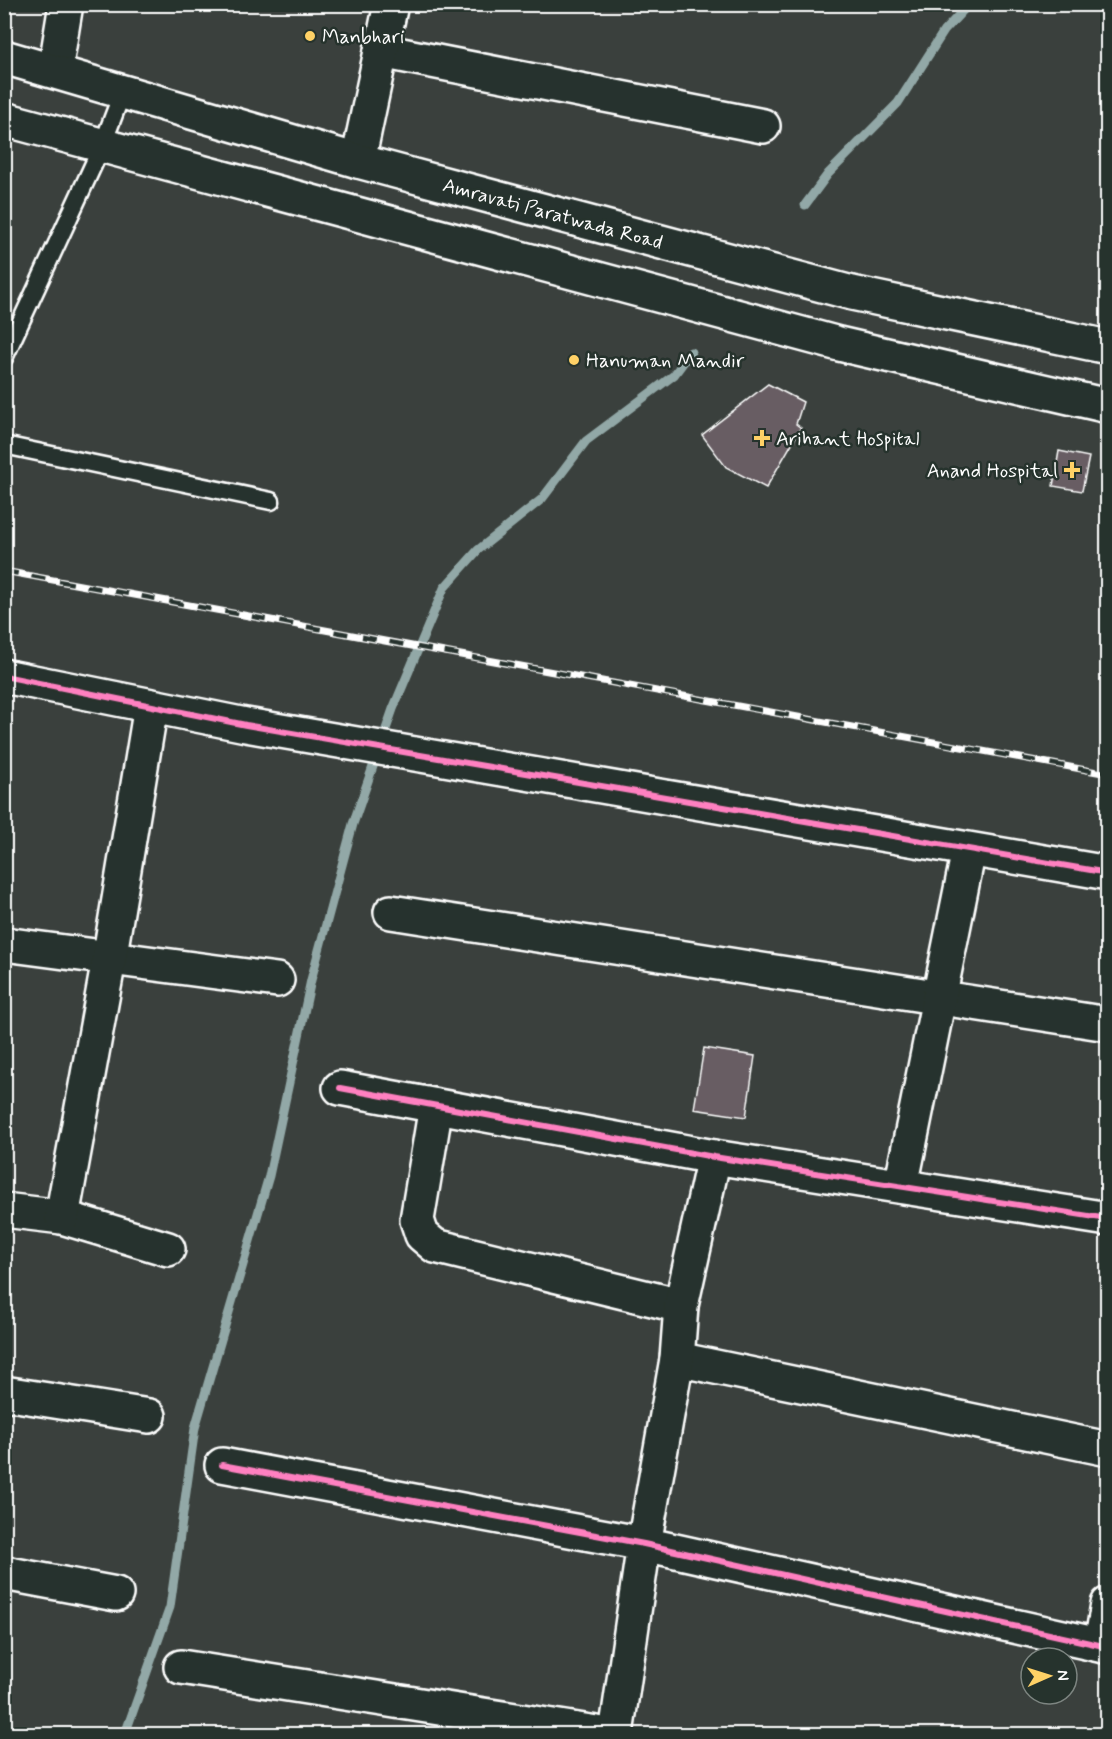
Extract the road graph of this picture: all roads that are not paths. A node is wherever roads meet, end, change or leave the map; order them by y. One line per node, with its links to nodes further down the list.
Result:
1 (66, 4): 5 (street)
2 (391, 4): 3 (street)
3 (381, 51): 8 (street); 10 (street)
4 (4, 57): 5 (street, Amravati Paratwada Road)
5 (55, 71): 6 (street, Amravati Paratwada Road)
6 (123, 91): 9 (lane); 10 (street, Amravati Paratwada Road)
7 (4, 119): 9 (street)
8 (763, 126)
9 (102, 146): 12 (street); 14 (lane)
10 (358, 161): 11 (street, Amravati Paratwada Road)
11 (710, 255): 12 (street); 13 (street, Amravati Paratwada Road)
12 (690, 304): 15 (street)
13 (1107, 347)
14 (4, 358)
15 (1107, 406)
16 (4, 445): 17 (lane)
17 (271, 501)
18 (4, 676): 19 (street)
19 (151, 706): 20 (street); 24 (street)
20 (969, 850): 21 (street); 26 (street)
21 (1107, 873)
22 (391, 912): 26 (street)
23 (4, 944): 24 (street)
24 (109, 960): 25 (street); 33 (street)
25 (276, 980)
26 (940, 998): 27 (street); 31 (street)
27 (1107, 1024)
28 (340, 1088): 29 (street)
29 (435, 1106): 30 (street); 36 (street)
30 (714, 1157): 31 (street); 36 (street)
31 (901, 1186): 34 (street)
32 (4, 1210): 33 (street)
33 (62, 1217): 35 (street)
34 (1107, 1220)
35 (168, 1249)
36 (681, 1306): 37 (street)
37 (677, 1359): 40 (street); 42 (street)
38 (4, 1393): 39 (street)
39 (149, 1416)
40 (1107, 1449)
41 (222, 1465): 42 (street)
42 (644, 1544): 46 (street); 49 (street)
43 (4, 1574): 44 (street)
44 (116, 1594)
45 (1107, 1604): 46 (street)
46 (1104, 1646)
47 (181, 1667): 48 (street)
48 (603, 1734)
49 (616, 1734)

